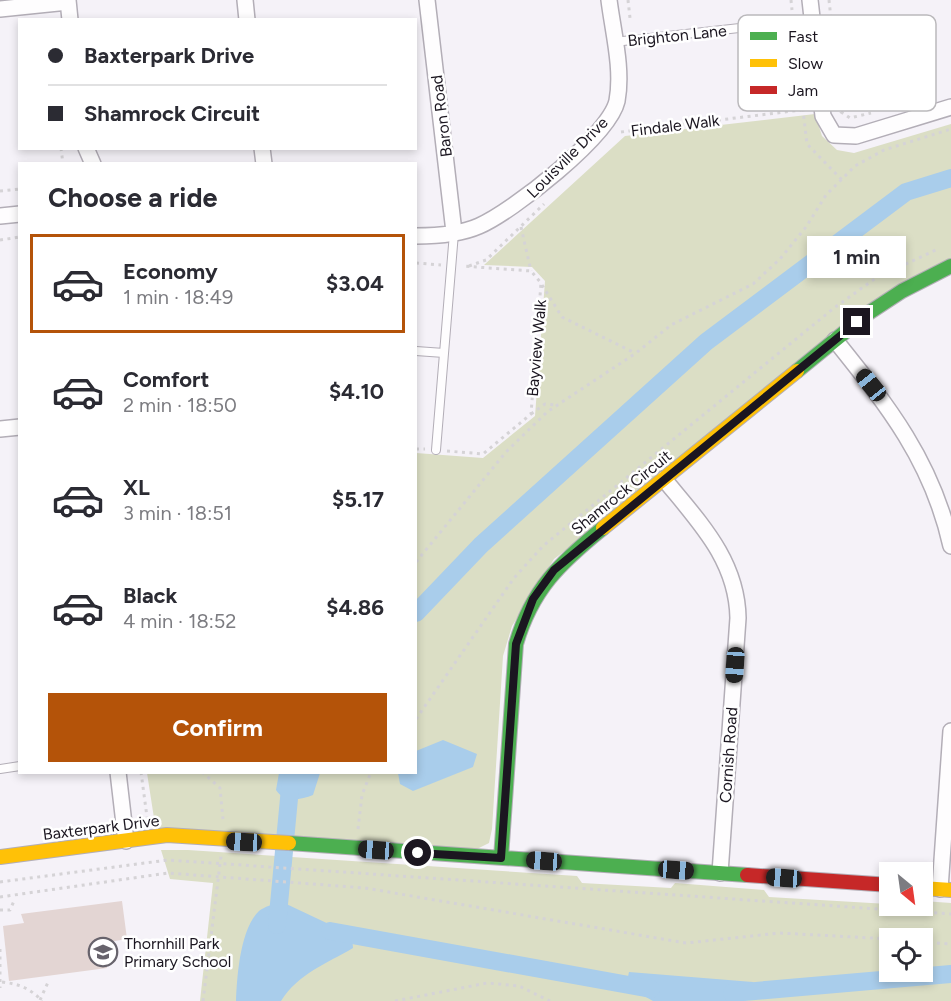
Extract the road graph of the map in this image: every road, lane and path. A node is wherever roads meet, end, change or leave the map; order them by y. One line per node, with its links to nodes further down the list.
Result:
1 (245, 0): 11 (street)
2 (427, 0): 26 (street, Baron Road)
3 (609, 0): 13 (street, Louisville Drive)
4 (810, 0): 8 (street)
5 (829, 0): 9 (path)
6 (68, 1): 7 (street); 10 (street)
7 (0, 9)
8 (812, 15)
9 (831, 15)
10 (70, 18)
11 (247, 18)
12 (738, 28): 13 (lane, Brighton Lane)
13 (614, 42): 26 (street, Louisville Drive)
14 (951, 107): 16 (street)
15 (793, 111): 20 (path, Findale Walk)
16 (822, 111)
17 (841, 111): 18 (path)
18 (873, 112)
19 (951, 129): 38 (path)
20 (621, 132)
21 (18, 189): 22 (path)
22 (0, 191)
23 (18, 214): 24 (street)
24 (0, 216)
25 (521, 227): 33 (path)
26 (454, 232): 27 (street, Louisville Drive); 31 (lane)
27 (417, 236)
28 (18, 237): 29 (path)
29 (0, 240)
30 (417, 263): 31 (path)
31 (451, 266): 33 (path); 37 (lane)
32 (951, 266): 35 (street, Shamrock Circuit)
33 (531, 271): 34 (path, Bayview Walk)
34 (541, 283): 38 (path); 40 (path, Bayview Walk)
35 (834, 340): 45 (street, Shamrock Circuit); 46 (street)
36 (417, 351): 37 (lane)
37 (444, 353): 44 (lane)
38 (636, 353): 39 (path)
39 (558, 405): 40 (path); 47 (path)
40 (531, 414): 44 (path, Bayview Walk)
41 (18, 427): 42 (street)
42 (0, 429)
43 (417, 448): 44 (path, Bayview Walk)
44 (436, 450)
45 (664, 479): 60 (street, Shamrock Circuit); 62 (street, Cornish Road)
46 (951, 546)
47 (417, 561)
48 (951, 730): 66 (street)
49 (18, 766): 50 (lane)
50 (0, 769)
51 (118, 774): 56 (street)
52 (141, 774): 55 (path)
53 (204, 774): 57 (path)
54 (369, 774): 58 (path)
55 (147, 817)
56 (126, 840): 57 (street, Baxterpark Drive); 59 (street, Baxterpark Drive)
57 (222, 840): 58 (street, Baxterpark Drive); 61 (path)
58 (356, 848): 60 (street, Baxterpark Drive)
59 (0, 857)
60 (501, 858): 62 (street, Baxterpark Drive)
61 (220, 863): 63 (path); 64 (path); 70 (path)
62 (720, 873): 65 (street, Baxterpark Drive)
63 (219, 877): 67 (path); 71 (path); 79 (path)
64 (0, 882)
65 (879, 884)
66 (946, 889)
67 (0, 897)
68 (14, 901): 69 (path)
69 (0, 910)
70 (951, 914)
71 (879, 938)
72 (933, 943): 73 (path)
73 (951, 944)
74 (0, 949): 76 (path)
75 (49, 980): 78 (path)
76 (2, 982): 77 (path); 78 (path)
77 (0, 988)
78 (40, 1000)
79 (203, 1001)
80 (395, 1001): 81 (path)
81 (550, 1001)

